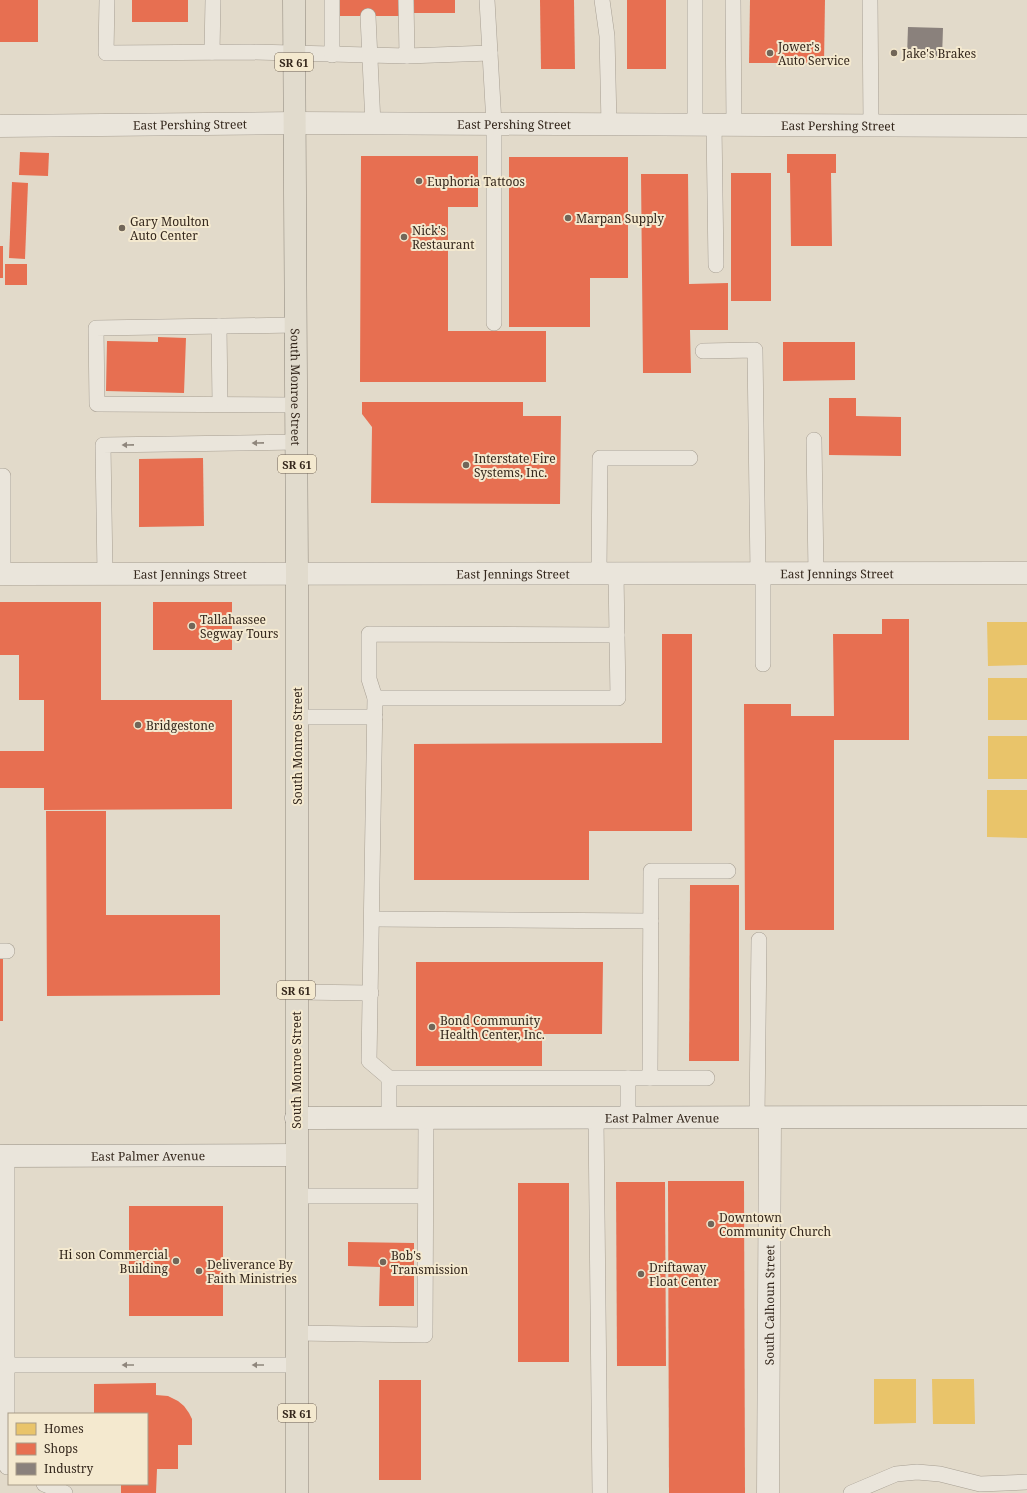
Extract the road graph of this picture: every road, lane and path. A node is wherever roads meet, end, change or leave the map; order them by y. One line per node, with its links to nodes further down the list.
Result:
1 (107, 0): 12 (lane)
2 (213, 0): 12 (lane)
3 (294, 0): 13 (main road, South Monroe Street / SR 61)
4 (332, 0): 15 (lane)
5 (406, 0): 17 (lane)
6 (487, 0): 14 (lane)
7 (602, 0): 21 (lane)
8 (695, 0): 22 (lane)
9 (734, 0): 22 (lane)
10 (870, 0): 23 (lane)
11 (368, 16): 16 (lane)
12 (212, 52): 13 (lane)
13 (294, 53): 15 (lane); 18 (main road, South Monroe Street / SR 61)
14 (490, 53): 17 (lane); 20 (lane)
15 (332, 55): 16 (lane)
16 (371, 56): 17 (lane); 19 (lane)
17 (407, 56)
18 (295, 123): 19 (street, East Pershing Street); 24 (street, East Pershing Street); 28 (main road, South Monroe Street / SR 61)
19 (373, 124): 20 (street, East Pershing Street)
20 (494, 124): 21 (street, East Pershing Street); 27 (lane)
21 (609, 124): 22 (street, East Pershing Street)
22 (714, 125): 23 (street, East Pershing Street); 26 (lane)
23 (871, 125): 25 (street, East Pershing Street)
24 (0, 126)
25 (1027, 126)
26 (716, 265)
27 (494, 323)
28 (296, 325): 29 (lane); 32 (main road, South Monroe Street / SR 61)
29 (219, 326): 31 (lane); 31 (lane)
30 (703, 351): 40 (lane)
31 (220, 404): 32 (lane)
32 (296, 405): 34 (main road, South Monroe Street / SR 61)
33 (814, 440): 41 (lane)
34 (297, 442): 38 (main road, South Monroe Street / SR 61); 43 (lane, one-way to 43)
35 (690, 458): 39 (lane)
36 (0, 476): 42 (lane)
37 (1027, 572): 41 (street, East Jennings Street)
38 (297, 573): 39 (street, East Jennings Street); 43 (street, East Jennings Street); 47 (main road, South Monroe Street / SR 61)
39 (608, 573): 40 (street, East Jennings Street); 44 (lane)
40 (761, 573): 41 (street, East Jennings Street); 45 (lane)
41 (816, 573)
42 (2, 574): 43 (street, East Jennings Street)
43 (105, 574)
44 (617, 635): 46 (lane); 46 (lane)
45 (763, 664)
46 (375, 698): 48 (lane)
47 (297, 717): 48 (lane); 53 (main road, South Monroe Street / SR 61)
48 (375, 717): 50 (lane)
49 (728, 871): 51 (lane)
50 (372, 919): 51 (lane); 54 (lane)
51 (651, 921): 57 (lane)
52 (759, 940): 65 (lane)
53 (296, 992): 54 (lane); 60 (main road, South Monroe Street / SR 61)
54 (371, 993): 55 (lane)
55 (389, 1078): 56 (lane); 61 (lane)
56 (628, 1078): 57 (lane); 64 (lane)
57 (650, 1078): 58 (lane)
58 (707, 1078)
59 (1027, 1117): 65 (street, East Palmer Avenue)
60 (296, 1118): 61 (street, East Palmer Avenue); 67 (main road, South Monroe Street / SR 61)
61 (389, 1118): 62 (street, East Palmer Avenue)
62 (426, 1118): 63 (street, East Palmer Avenue); 69 (lane)
63 (596, 1118): 64 (street, East Palmer Avenue); 78 (lane)
64 (628, 1118): 65 (street, East Palmer Avenue)
65 (764, 1118): 79 (street, South Calhoun Street)
66 (3, 1156): 67 (street, East Palmer Avenue); 71 (lane)
67 (296, 1156): 68 (main road, South Monroe Street / SR 61)
68 (296, 1196): 69 (lane); 70 (main road, South Monroe Street / SR 61)
69 (425, 1196): 70 (lane)
70 (296, 1333): 72 (main road, South Monroe Street / SR 61)
71 (7, 1365): 72 (lane, one-way to 71); 73 (lane)
72 (297, 1365): 77 (main road, South Monroe Street / SR 61)
73 (5, 1467)
74 (1027, 1482): 80 (lane)
75 (46, 1485): 76 (lane)
76 (65, 1493)
77 (297, 1493)
78 (600, 1493)
79 (768, 1493)
80 (851, 1493)

